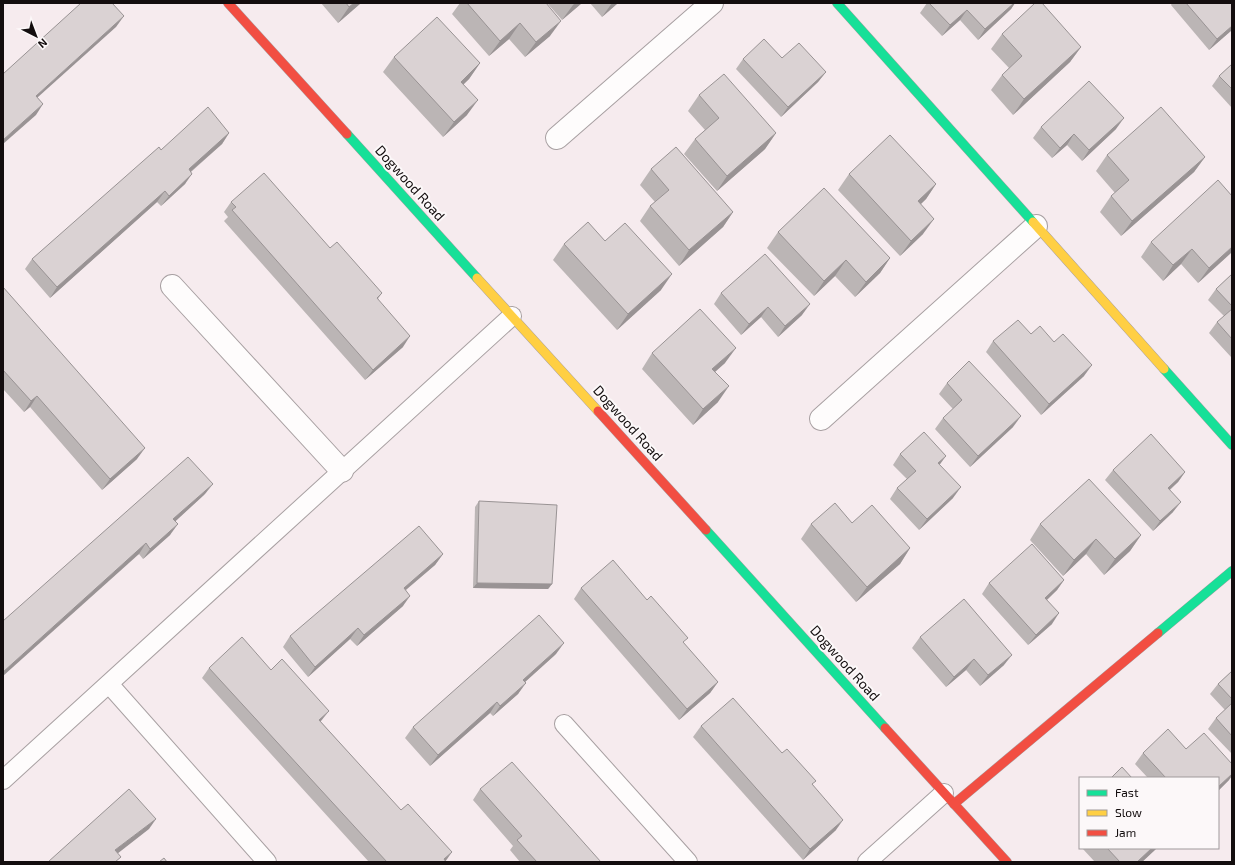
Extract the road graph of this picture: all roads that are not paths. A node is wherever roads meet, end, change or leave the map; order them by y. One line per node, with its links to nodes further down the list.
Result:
1 (228, 3): 7 (street, Dogwood Road)
2 (712, 3): 4 (street)
3 (837, 3): 5 (street)
4 (557, 138)
5 (1036, 226): 8 (street); 9 (street)
6 (172, 286): 10 (street)
7 (512, 316): 10 (lane); 15 (street, Dogwood Road)
8 (821, 419)
9 (1232, 445)
10 (342, 471): 12 (lane)
11 (1232, 571): 15 (street)
12 (108, 684): 14 (lane); 16 (lane)
13 (564, 724): 17 (lane)
14 (3, 780)
15 (949, 799): 18 (lane); 19 (street, Dogwood Road)
16 (267, 862)
17 (688, 862)
18 (867, 862)
19 (1006, 862)

